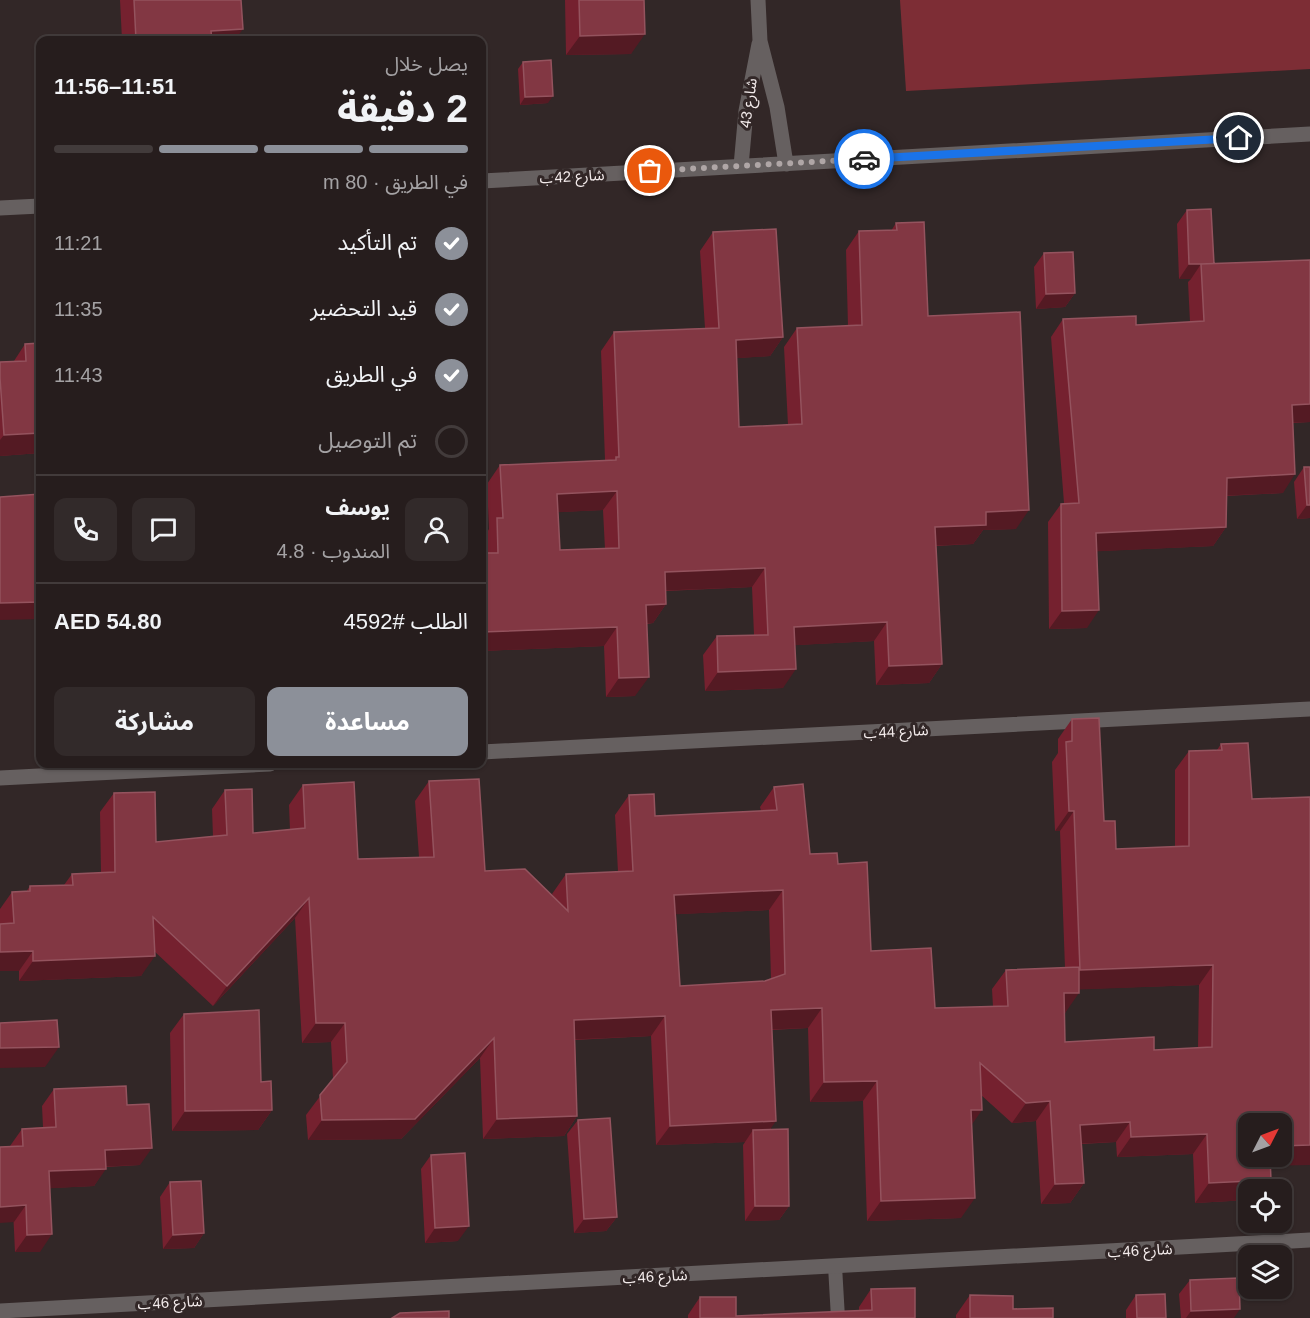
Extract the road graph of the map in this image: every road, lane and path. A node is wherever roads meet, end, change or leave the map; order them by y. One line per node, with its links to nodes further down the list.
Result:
1 (758, 0): 2 (street, شارع 43)
2 (760, 41): 4 (street, شارع 43); 5 (street, شارع 43)
3 (1310, 134): 4 (street, شارع 42ب)
4 (786, 164): 5 (street, شارع 42ب)
5 (741, 166): 6 (street, شارع 42ب)
6 (486, 181)
7 (36, 206): 8 (street)
8 (0, 208)
9 (1310, 709): 10 (street, شارع 44ب)
10 (486, 752)
11 (193, 768): 12 (street)
12 (0, 778)
13 (1310, 1240): 14 (street, شارع 46ب)
14 (835, 1266): 16 (street, شارع 46ب); 17 (lane)
15 (0, 1311): 16 (street, شارع 46ب)
16 (76, 1312)
17 (838, 1318)

